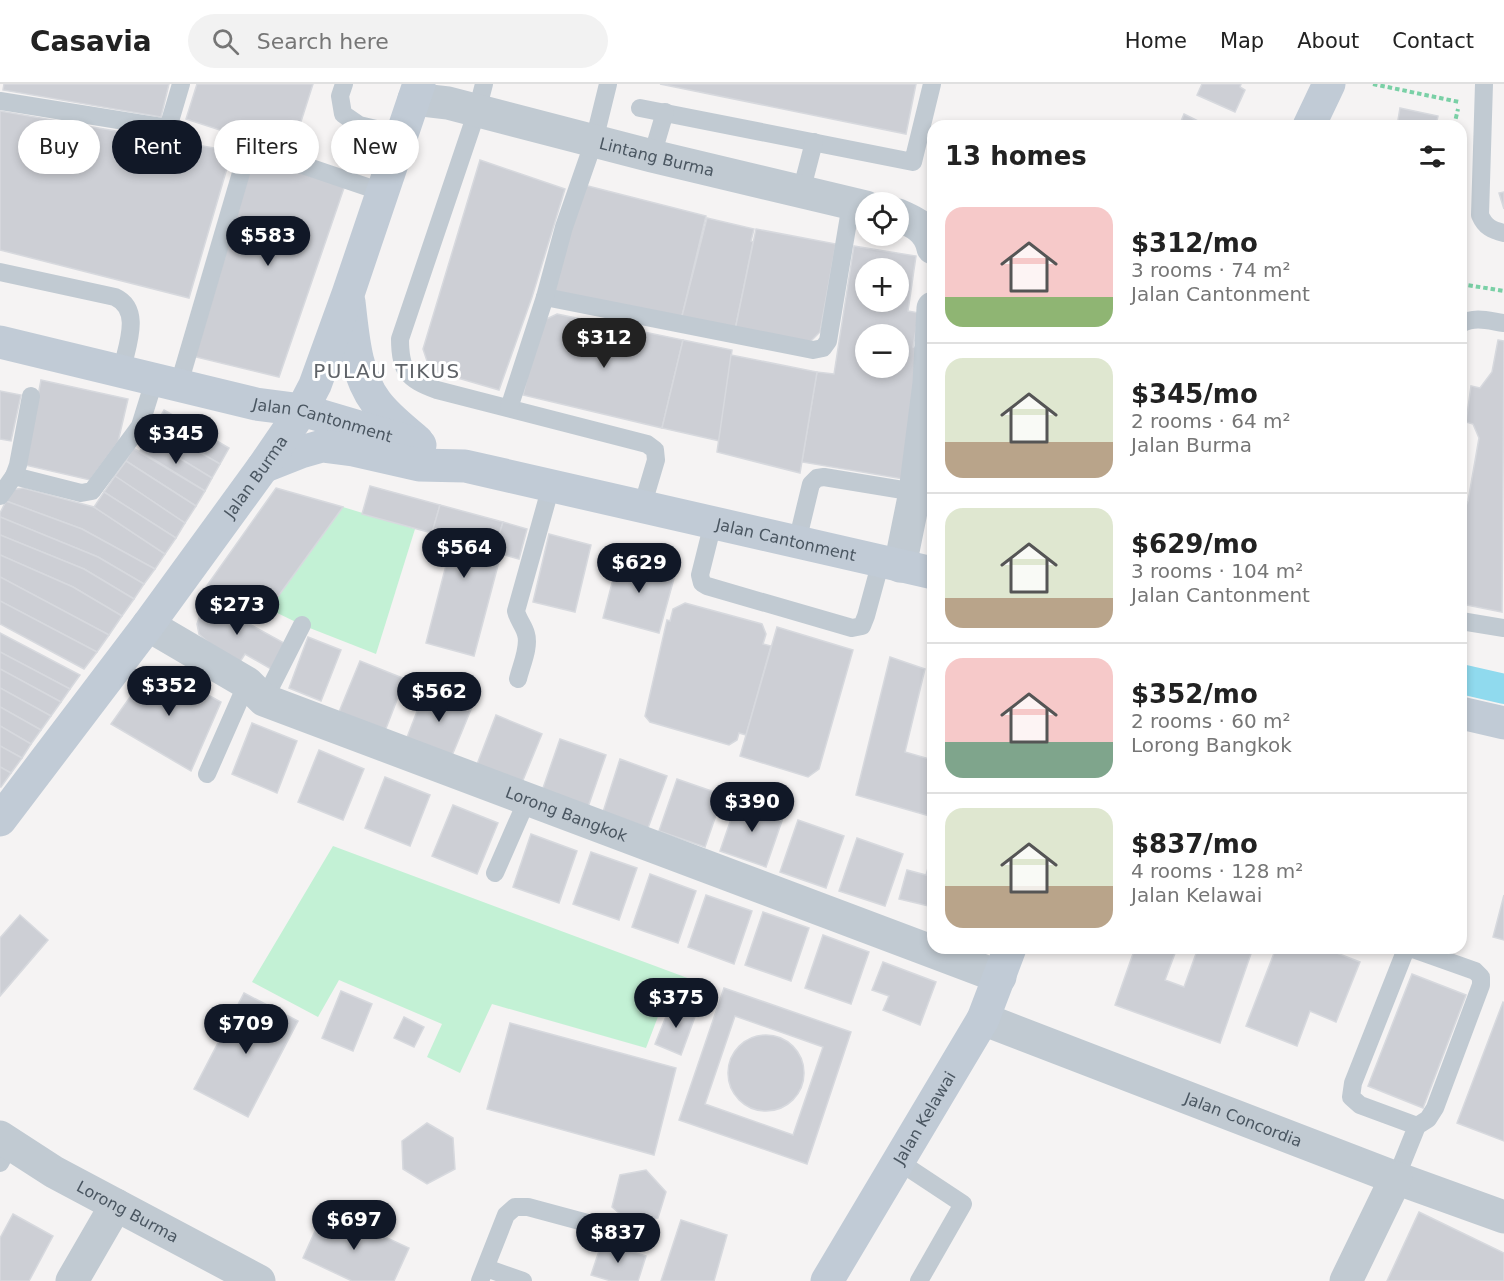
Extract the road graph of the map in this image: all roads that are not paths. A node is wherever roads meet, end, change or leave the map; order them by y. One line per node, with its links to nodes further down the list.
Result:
1 (181, 84): 9 (lane)
2 (344, 84): 12 (lane)
3 (608, 84): 15 (lane)
4 (932, 84): 16 (lane)
5 (1329, 84): 14 (main road)
6 (1484, 84): 27 (lane)
7 (416, 91): 8 (street, Lintang Burma); 13 (main road, Jalan Burma)
8 (480, 97): 15 (street, Lintang Burma); 38 (lane)
9 (0, 101)
10 (640, 108): 11 (lane)
11 (665, 112): 16 (lane); 17 (lane)
12 (352, 120)
13 (407, 120)
14 (1312, 120)
15 (594, 141): 17 (street, Lintang Burma); 30 (lane)
16 (814, 142): 22 (lane)
17 (652, 156): 22 (street, Lintang Burma)
18 (319, 171): 21 (lane)
19 (241, 174): 35 (lane)
20 (388, 174): 21 (main road, Jalan Burma)
21 (382, 192): 29 (main road, Jalan Burma)
22 (801, 192): 23 (street, Lintang Burma)
23 (855, 204)
24 (855, 219): 30 (lane)
25 (909, 220): 26 (street)
26 (927, 233)
27 (1504, 233)
28 (0, 273): 34 (lane)
29 (348, 294): 39 (main road, Jalan Burma); 40 (main road)
30 (544, 297): 38 (lane)
31 (1467, 321): 32 (lane)
32 (1504, 323)
33 (0, 342): 34 (main road, Jalan Cantonment)
34 (122, 370): 35 (main road, Jalan Cantonment)
35 (167, 381): 39 (main road, Jalan Cantonment); 43 (lane)
36 (31, 396): 43 (lane)
37 (927, 399): 45 (street)
38 (509, 408): 47 (lane)
39 (302, 410): 40 (main road, Jalan Cantonment); 42 (main road, Jalan Burma)
40 (422, 445): 41 (main road, Jalan Cantonment)
41 (465, 466): 42 (main road, Jalan Cantonment); 44 (main road, Jalan Cantonment)
42 (263, 467): 52 (main road, Jalan Burma)
43 (14, 476): 46 (lane)
44 (551, 486): 47 (main road, Jalan Cantonment); 55 (lane)
45 (915, 492): 49 (lane); 50 (street)
46 (0, 496)
47 (642, 507): 48 (main road, Jalan Cantonment)
48 (713, 523): 49 (main road, Jalan Cantonment); 50 (lane)
49 (797, 542): 50 (main road, Jalan Cantonment)
50 (915, 569)
51 (1467, 622): 54 (lane)
52 (148, 625): 56 (street, Lorong Bangkok); 61 (main road, Jalan Burma)
53 (302, 625): 56 (lane)
54 (1504, 628)
55 (518, 679)
56 (255, 691): 59 (lane); 60 (street, Lorong Bangkok)
57 (1467, 714): 58 (main road)
58 (1504, 723)
59 (207, 774)
60 (527, 800): 62 (lane); 63 (street, Lorong Bangkok)
61 (0, 820)
62 (495, 873)
63 (927, 936)
64 (981, 954): 67 (street, Lorong Bangkok)
65 (1404, 954): 69 (lane)
66 (1428, 954): 69 (lane)
67 (1005, 962): 68 (main road, Jalan Kelawai)
68 (983, 1019): 71 (main road, Jalan Kelawai); 72 (street, Jalan Concordia)
69 (1417, 1126): 72 (lane)
70 (3, 1148): 73 (street, Lorong Burma)
71 (898, 1161): 77 (main road, Jalan Kelawai); 81 (lane)
72 (1396, 1178): 74 (street, Jalan Concordia); 82 (street)
73 (116, 1205): 78 (street); 79 (street, Lorong Burma)
74 (1504, 1217)
75 (606, 1228): 76 (lane)
76 (483, 1274): 80 (lane)
77 (837, 1277)
78 (72, 1281)
79 (259, 1281)
80 (523, 1281)
81 (919, 1281)
82 (1346, 1281)

